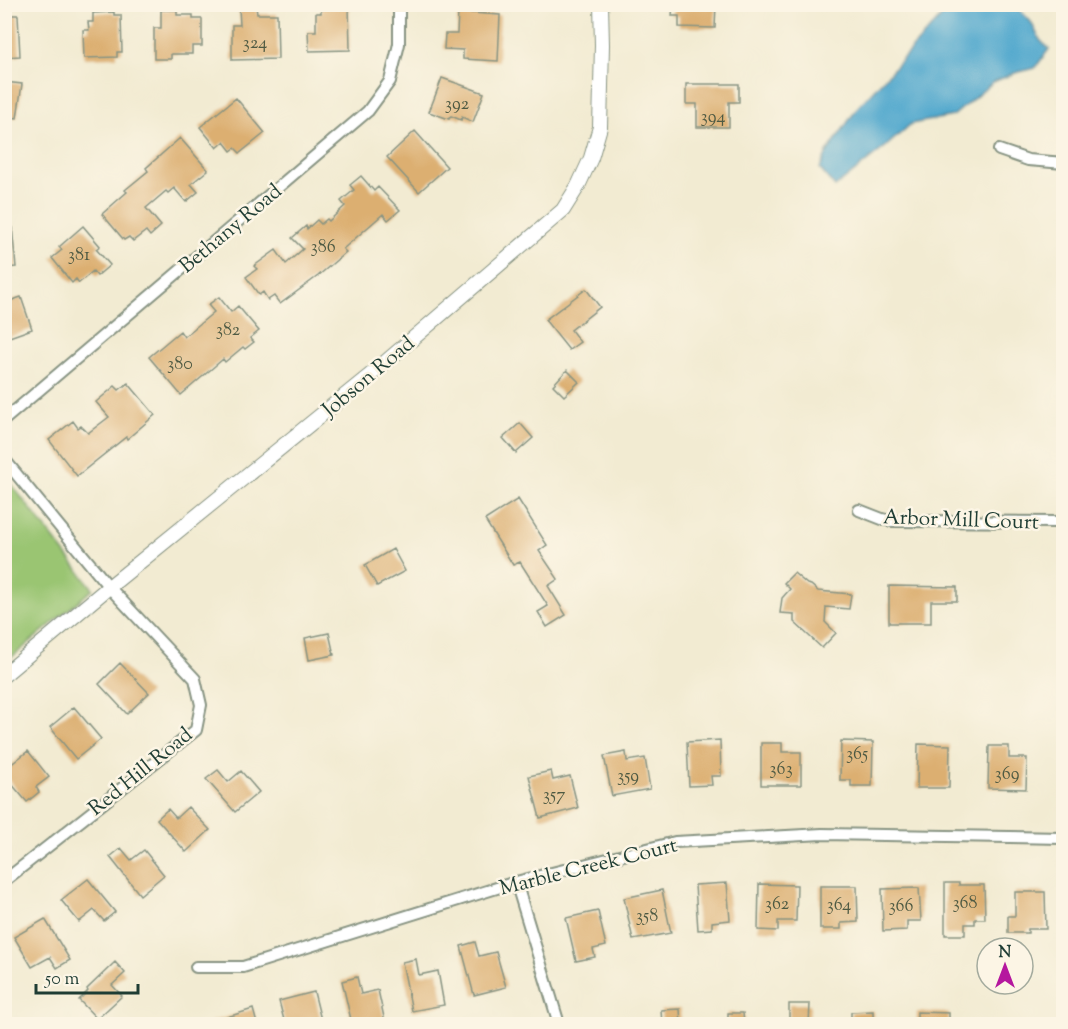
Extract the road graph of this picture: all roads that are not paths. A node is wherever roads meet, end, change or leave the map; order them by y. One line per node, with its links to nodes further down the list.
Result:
1 (399, 4): 5 (street, Bethany Road)
2 (601, 4): 9 (street, Jobson Road)
3 (999, 150): 4 (street)
4 (1064, 163)
5 (4, 420)
6 (4, 459): 9 (street, Red Hill Road)
7 (859, 510): 8 (street, Arbor Mill Court)
8 (1064, 522)
9 (109, 587): 10 (street, Jobson Road); 12 (street, Red Hill Road)
10 (4, 675)
11 (1064, 838): 13 (street, Marble Creek Court)
12 (4, 880)
13 (516, 882): 14 (street, Marble Creek Court); 15 (street)
14 (196, 967)
15 (559, 1024)

